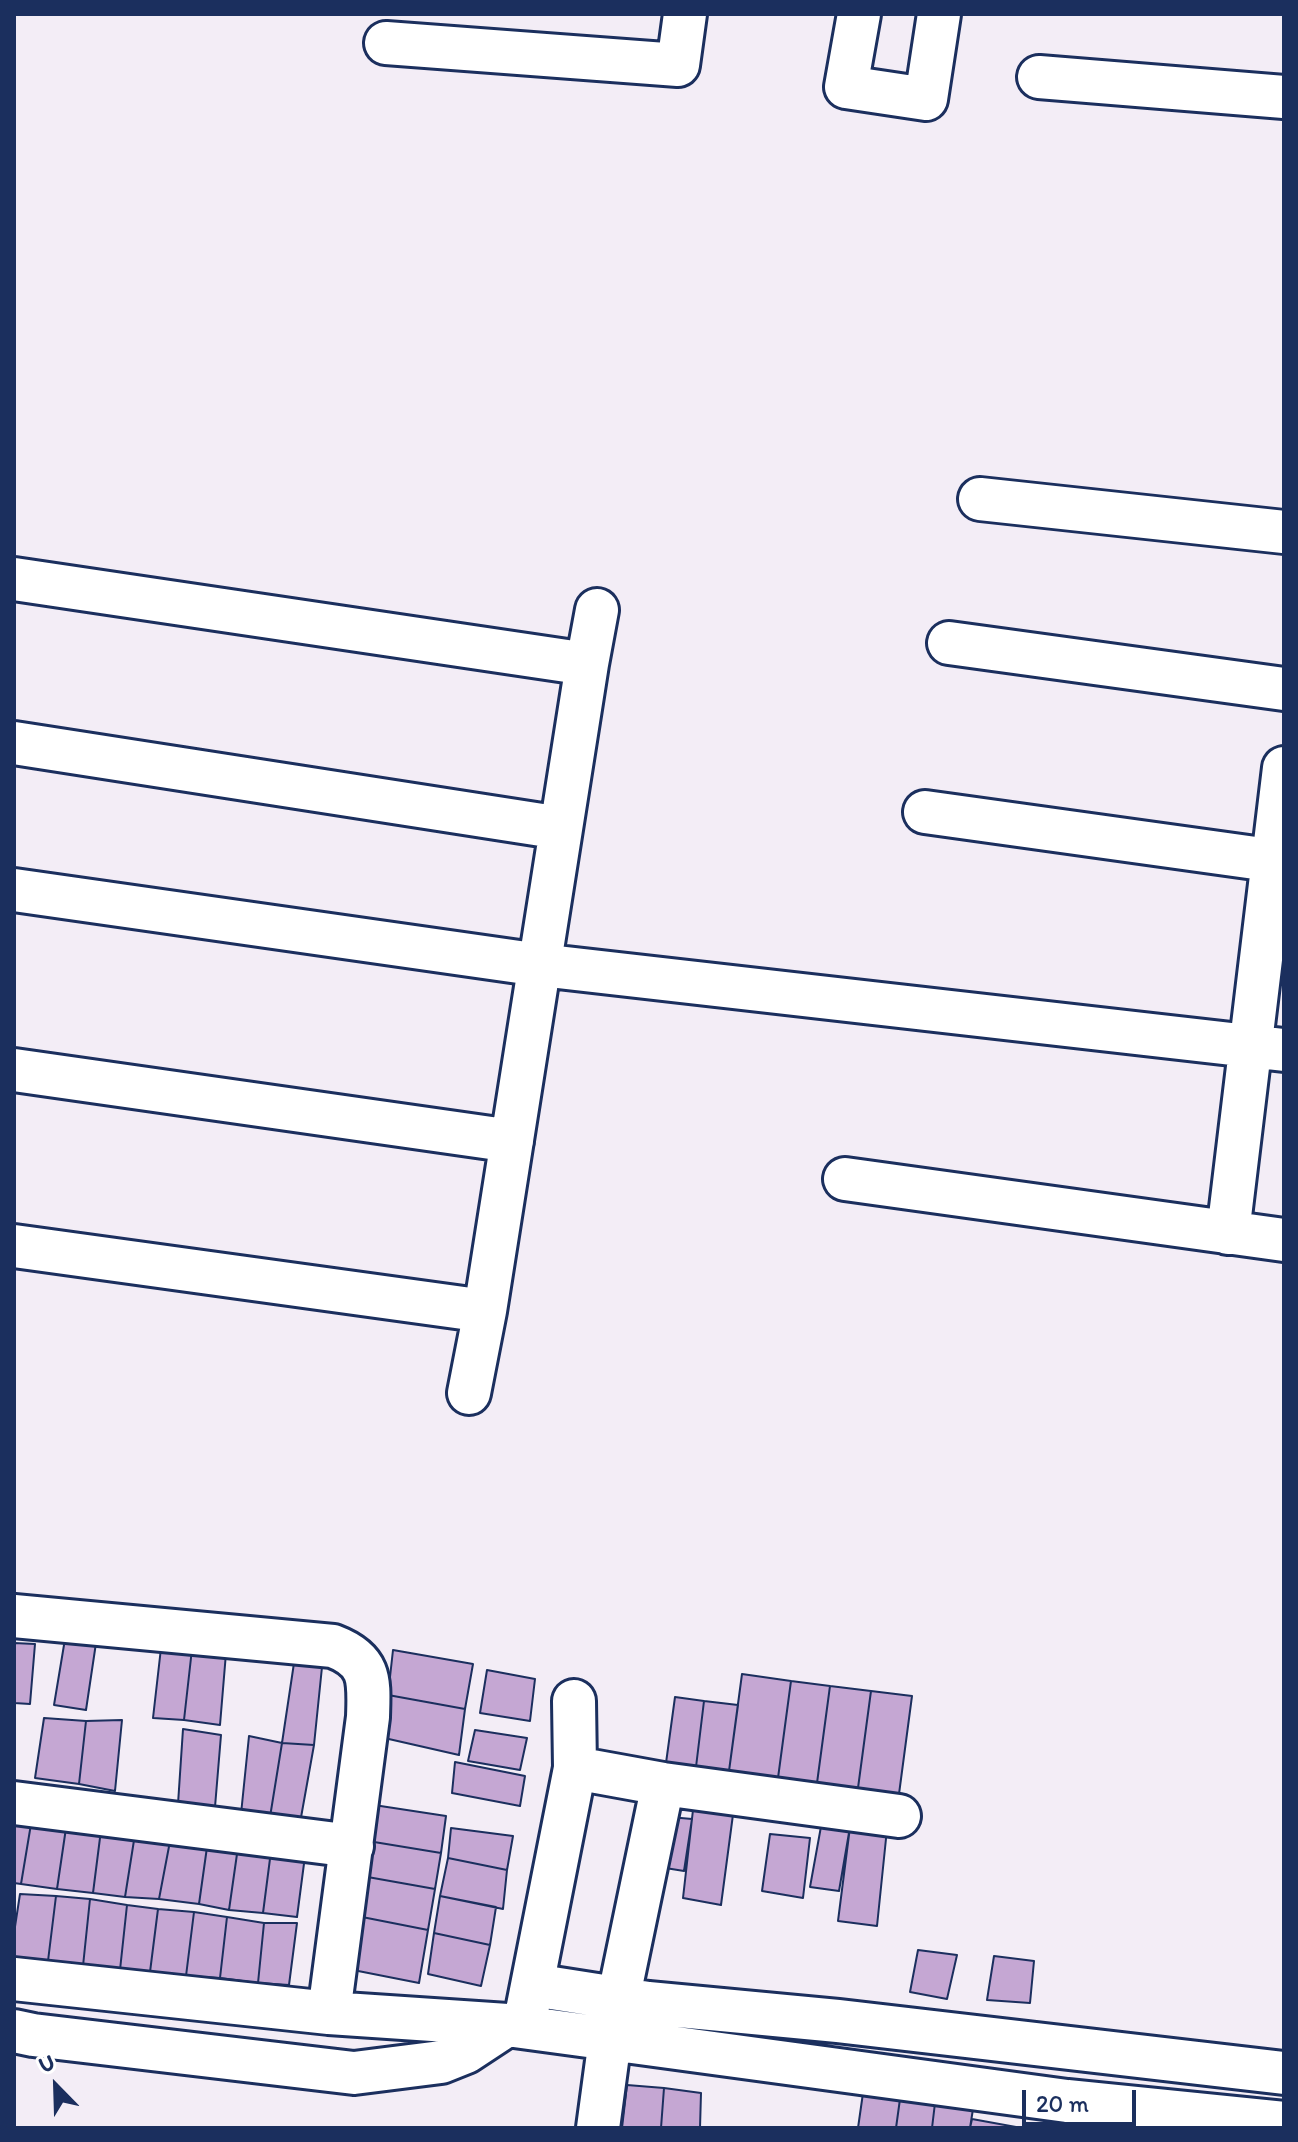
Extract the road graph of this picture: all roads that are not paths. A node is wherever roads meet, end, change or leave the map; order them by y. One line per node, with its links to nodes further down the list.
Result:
1 (685, 14): 4 (street)
2 (859, 14): 3 (street)
3 (939, 14)
4 (386, 43)
5 (1039, 77): 6 (street)
6 (1284, 97)
7 (980, 499): 8 (street)
8 (1284, 532)
9 (14, 579): 12 (street)
10 (597, 610): 12 (street)
11 (949, 643): 13 (street)
12 (587, 664): 17 (street)
13 (1284, 689)
14 (14, 743): 17 (street)
15 (1284, 768): 18 (street)
16 (925, 812): 18 (street)
17 (561, 828): 20 (street)
18 (1279, 861): 21 (street)
19 (14, 890): 20 (street)
20 (540, 965): 21 (street); 23 (street)
21 (1267, 1048): 25 (street)
22 (14, 1070): 23 (street)
23 (512, 1141): 28 (street)
24 (845, 1179): 25 (street)
25 (1228, 1233): 26 (street)
26 (1284, 1240)
27 (14, 1246): 28 (street)
28 (485, 1311): 29 (street)
29 (469, 1393)
30 (14, 1616): 36 (street)
31 (574, 1701): 32 (street)
32 (575, 1768): 33 (street); 38 (street)
33 (663, 1784): 35 (street); 40 (street)
34 (14, 1803): 36 (street)
35 (899, 1816)
36 (352, 1846): 39 (street)
37 (14, 1979): 39 (street)
38 (533, 1985): 40 (street); 41 (street)
39 (329, 2013): 41 (street)
40 (614, 2020): 41 (street); 43 (street); 45 (street); 47 (street)
41 (515, 2026): 42 (street)
42 (14, 2031)
43 (1073, 2050): 44 (street); 45 (street)
44 (1284, 2073)
45 (1066, 2114): 46 (street)
46 (1284, 2123)
47 (598, 2128)

